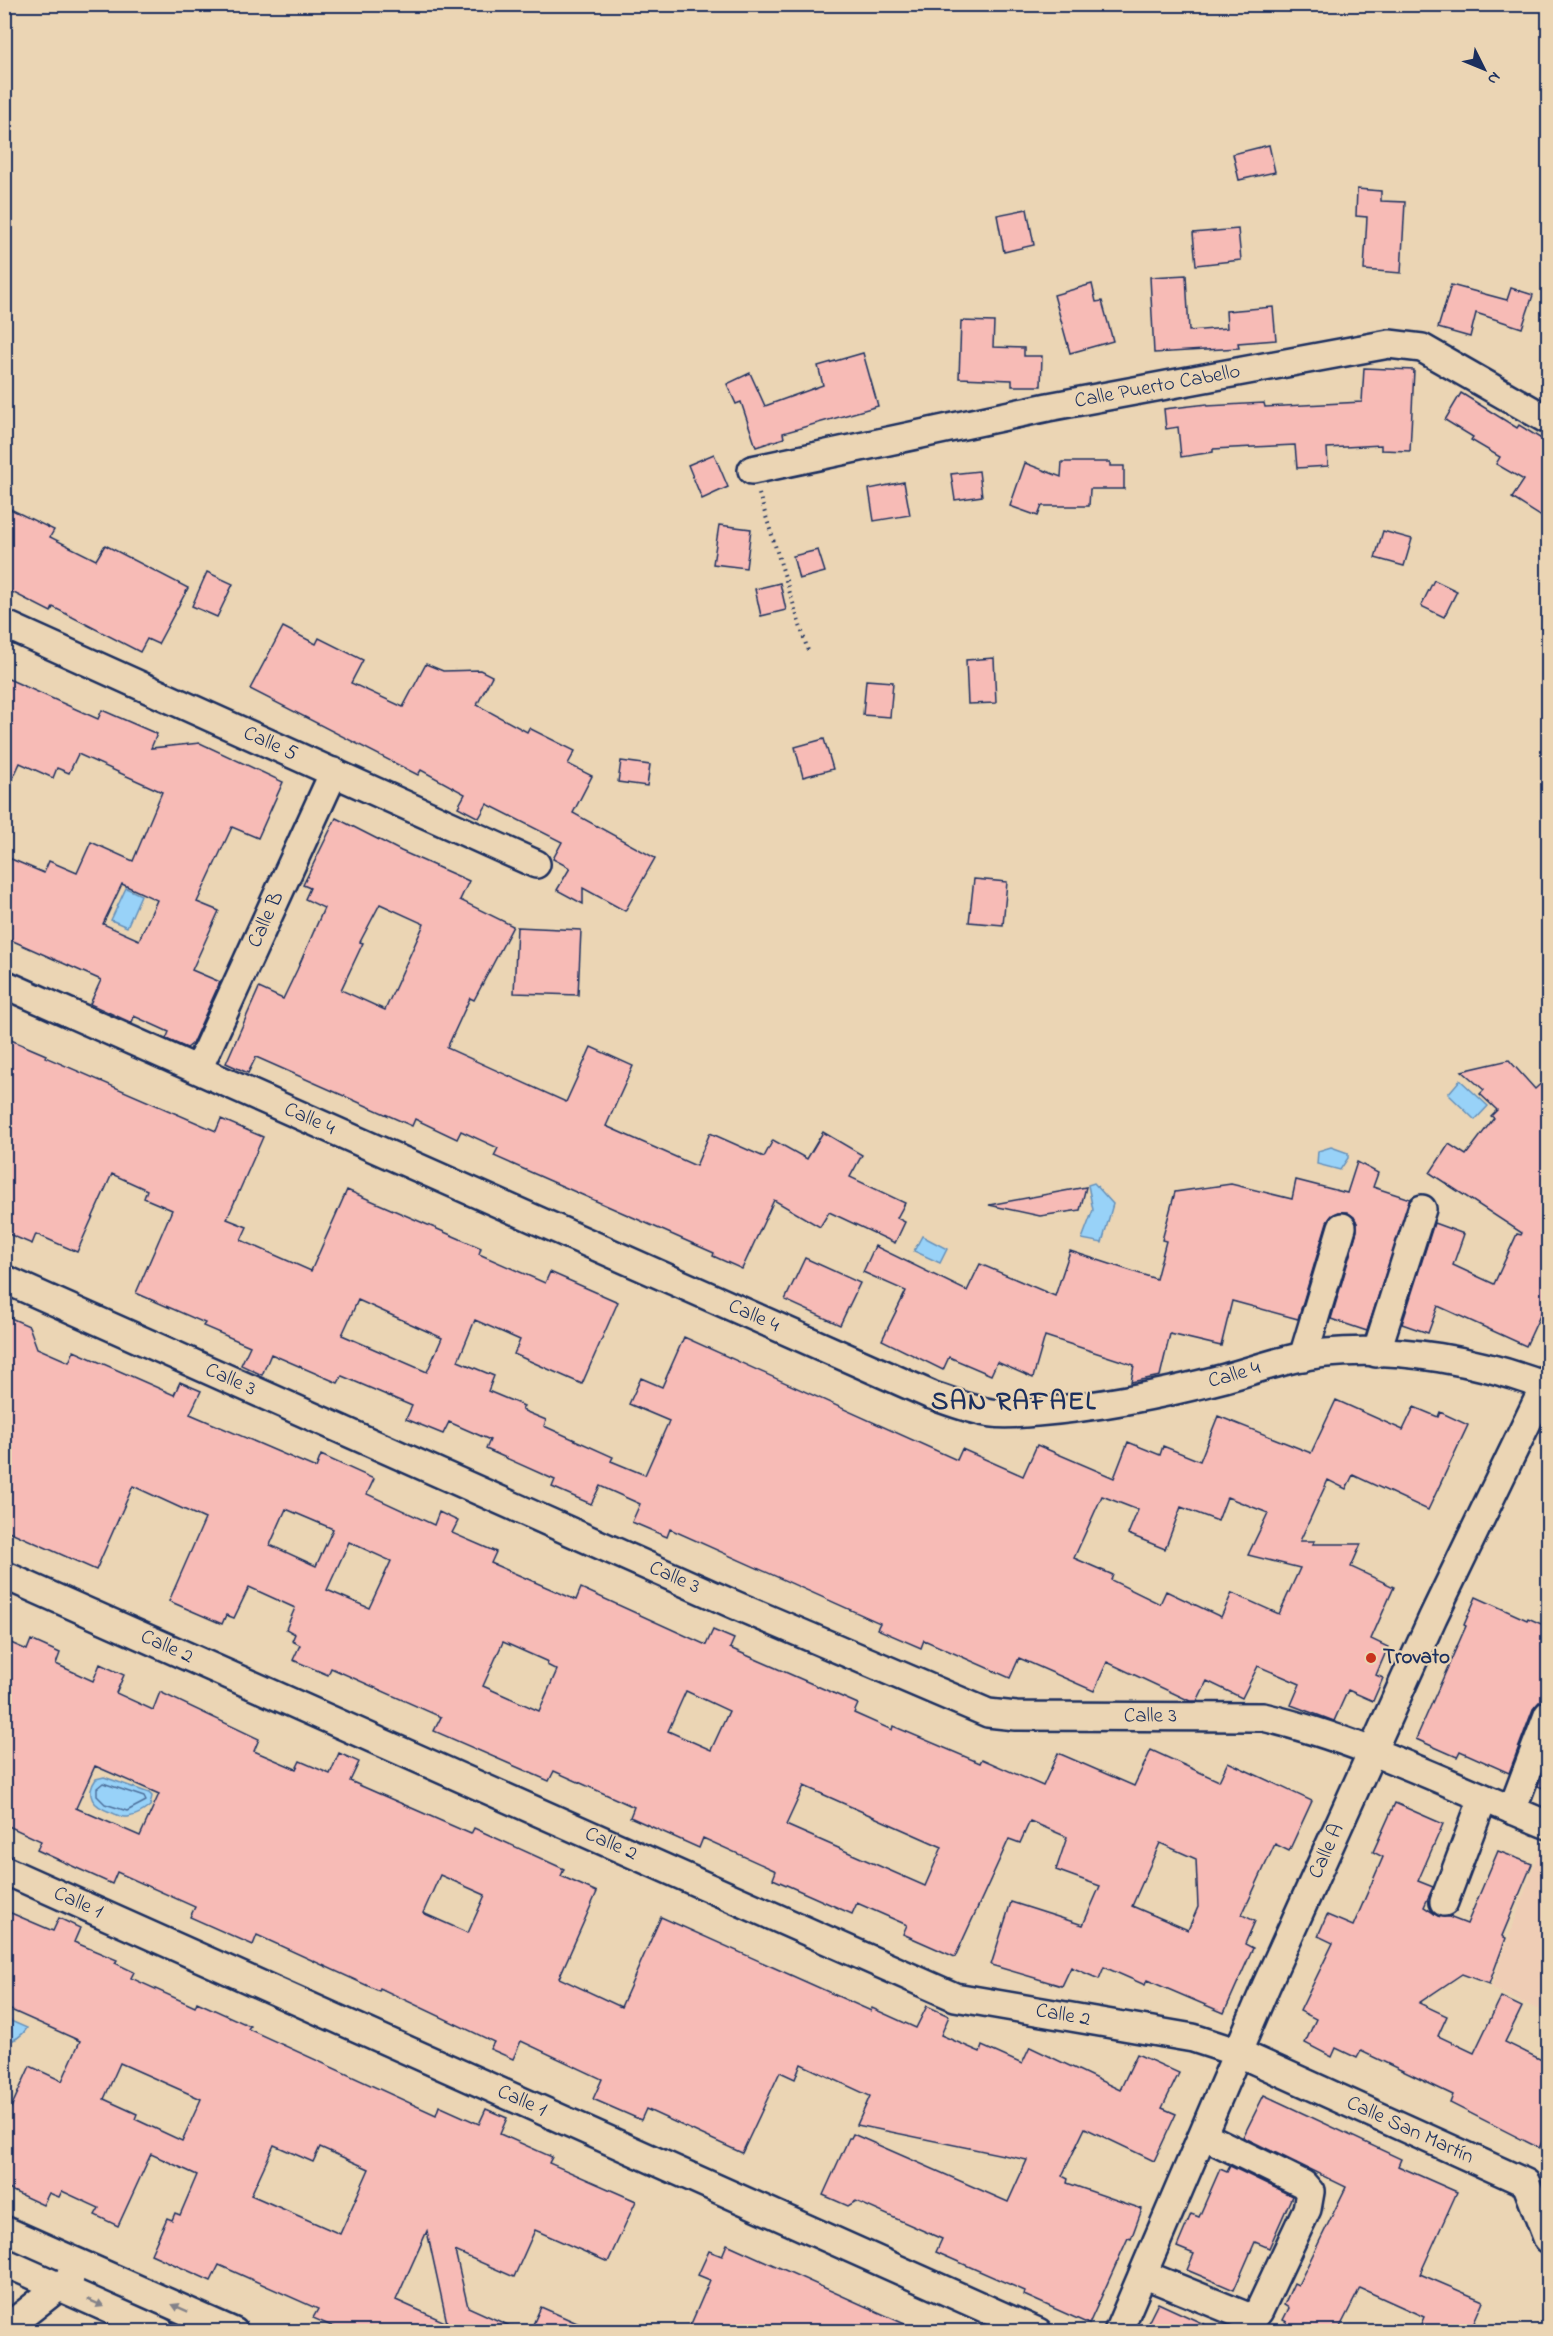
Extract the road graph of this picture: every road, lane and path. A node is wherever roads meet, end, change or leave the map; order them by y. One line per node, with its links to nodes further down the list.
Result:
1 (1548, 420): 2 (street, Calle Puerto Cabello)
2 (752, 470): 4 (path)
3 (4, 624): 5 (street, Calle 5)
4 (808, 651)
5 (334, 772): 6 (street, Calle 5); 8 (street, Calle B)
6 (536, 864)
7 (4, 984): 8 (street, Calle 4)
8 (198, 1069): 13 (street, Calle 4)
9 (1422, 1209): 12 (street)
10 (1342, 1227): 13 (street)
11 (4, 1279): 17 (street, Calle 3)
12 (1376, 1353): 13 (street, Calle 4); 14 (street, Calle 4)
13 (1303, 1357)
14 (1547, 1384): 17 (street, Calle A)
15 (4, 1575): 23 (street, Calle 2)
16 (1548, 1715): 19 (street)
17 (1372, 1752): 18 (street, Calle 3); 23 (street, Calle A)
18 (1483, 1798): 19 (street, Calle 3); 22 (street)
19 (1512, 1810): 20 (street, Calle 3)
20 (1548, 1825)
21 (4, 1870): 35 (street, Calle 1)
22 (1443, 1902)
23 (1239, 2053): 24 (street, Calle A); 25 (street, Calle San Martín)
24 (1203, 2135): 30 (street, Calle A); 30 (street)
25 (1537, 2185): 27 (street, Calle San Martín)
26 (4, 2230): 29 (street)
27 (1548, 2240)
28 (4, 2262): 31 (street)
29 (86, 2266): 31 (street); 34 (street, one-way to 29)
30 (1143, 2274): 36 (street, Calle A)
31 (59, 2286): 32 (street); 33 (street, one-way to 33)
32 (4, 2330)
33 (161, 2331)
34 (234, 2331)
35 (1038, 2331)
36 (1118, 2331)

